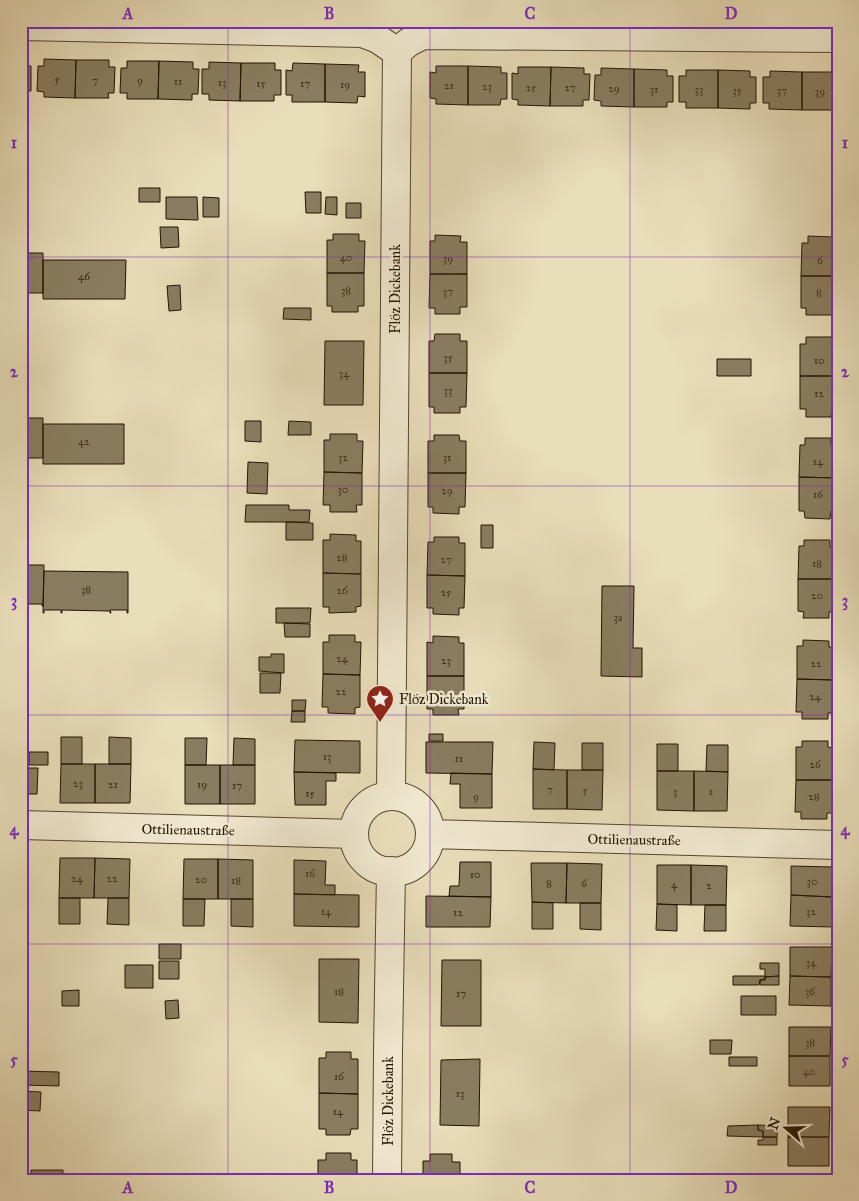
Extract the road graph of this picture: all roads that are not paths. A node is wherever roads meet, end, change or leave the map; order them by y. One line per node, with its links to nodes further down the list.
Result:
1 (21, 26): 3 (street)
2 (838, 38): 3 (street)
3 (397, 52): 4 (street, Flöz Dickebank)
4 (391, 796): 6 (street); 7 (street)
5 (21, 825): 6 (street, Ottilienaustraße)
6 (354, 834): 9 (street)
7 (430, 834): 8 (street, Ottilienaustraße); 9 (street)
8 (838, 845)
9 (391, 872): 10 (street, Flöz Dickebank)
10 (387, 1180)

